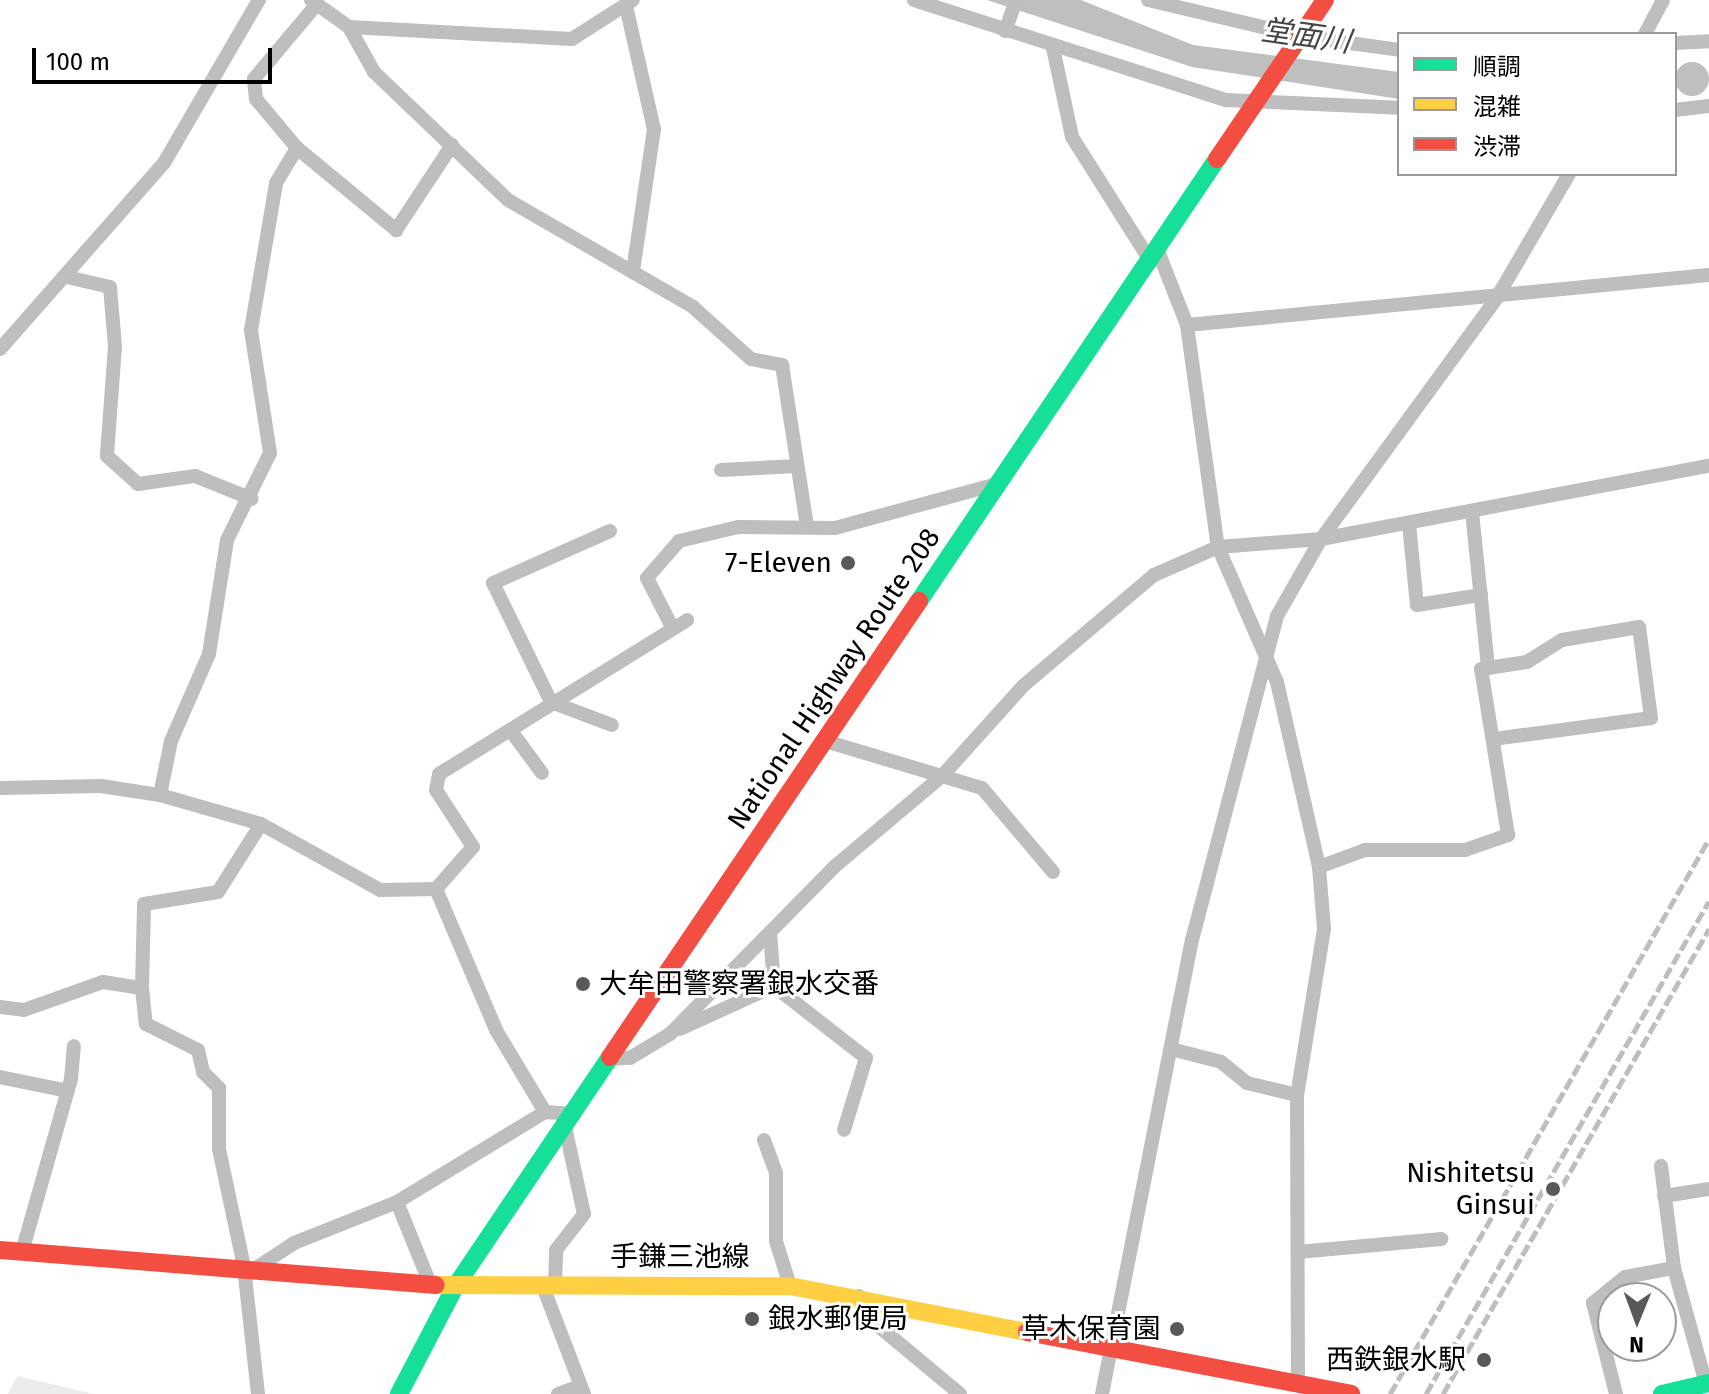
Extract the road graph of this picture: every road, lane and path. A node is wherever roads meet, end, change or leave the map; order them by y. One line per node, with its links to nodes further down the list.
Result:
1 (259, 0): 27 (street)
2 (914, 0): 10 (street)
3 (1016, 0): 10 (street)
4 (1148, 0): 12 (street)
5 (1325, 0): 12 (main road, National Highway Route 208)
6 (1663, 0): 11 (street)
7 (314, 2): 9 (street); 22 (street)
8 (630, 3): 9 (street); 25 (street)
9 (349, 27): 21 (street)
10 (1005, 31): 15 (street)
11 (1646, 32)
12 (1300, 36): 16 (street); 17 (main road, National Highway Route 208)
13 (1709, 41): 14 (street)
14 (1677, 43)
15 (1053, 48): 17 (street); 24 (street)
16 (1397, 50)
17 (1257, 101): 19 (street); 24 (main road, National Highway Route 208)
18 (1709, 106): 20 (street)
19 (1397, 108)
20 (1677, 110)
21 (452, 145): 22 (street); 25 (street)
22 (297, 148): 35 (street)
23 (1568, 176): 28 (street)
24 (1155, 256): 29 (street); 34 (main road, National Highway Route 208)
25 (633, 272): 31 (street)
26 (1709, 275): 28 (street)
27 (67, 277): 30 (street); 35 (street)
28 (1496, 299): 29 (street); 40 (street)
29 (1187, 325): 41 (street)
30 (0, 349)
31 (797, 466): 33 (street); 38 (street)
32 (1709, 466): 36 (street)
33 (721, 470)
34 (1001, 483): 38 (street); 51 (main road, National Highway Route 208)
35 (252, 499): 55 (street)
36 (1472, 512): 37 (street); 42 (street)
37 (1409, 524): 40 (street); 42 (street)
38 (807, 527): 44 (street)
39 (610, 531): 47 (street)
40 (1321, 539): 41 (street); 45 (street)
41 (1218, 547): 45 (street); 53 (street)
42 (1481, 595): 46 (street)
43 (687, 620): 44 (street)
44 (672, 627): 47 (street)
45 (1270, 664): 57 (street); 66 (street)
46 (1488, 668): 50 (street); 50 (street)
47 (551, 702): 48 (street); 49 (street)
48 (612, 725)
49 (511, 731): 52 (street); 59 (street)
50 (1494, 739): 57 (street)
51 (825, 741): 53 (street); 67 (main road, National Highway Route 208)
52 (542, 773)
53 (942, 776): 58 (street); 60 (street)
54 (0, 788): 55 (street)
55 (160, 795): 56 (street)
56 (261, 824): 59 (street); 62 (street)
57 (1319, 867): 70 (street)
58 (1053, 872)
59 (436, 889): 71 (street)
60 (770, 932): 61 (street); 64 (street)
61 (774, 986): 64 (street); 73 (street)
62 (142, 988): 63 (street); 83 (street)
63 (0, 1007)
64 (670, 1034): 67 (street)
65 (74, 1046): 69 (street)
66 (1175, 1050): 70 (street); 90 (street)
67 (608, 1059): 72 (main road, National Highway Route 208)
68 (0, 1077): 69 (street)
69 (68, 1091): 81 (street)
70 (1297, 1095): 82 (street)
71 (545, 1112): 72 (street); 78 (street)
72 (570, 1120): 86 (street); 88 (main road, National Highway Route 208)
73 (844, 1130)
74 (764, 1140): 87 (street)
75 (1661, 1166): 77 (street)
76 (1709, 1189): 77 (street)
77 (1664, 1196): 84 (street)
78 (397, 1202): 83 (street); 85 (street)
79 (1441, 1239): 82 (street)
80 (0, 1250): 81 (main road, 手鎌三池線)
81 (22, 1252): 83 (main road, 手鎌三池線)
82 (1298, 1252): 92 (street)
83 (250, 1268): 85 (main road, 手鎌三池線); 94 (street)
84 (1674, 1268): 91 (street); 100 (street)
85 (429, 1281): 88 (main road, 手鎌三池線)
86 (548, 1284): 87 (main road, 手鎌三池線); 88 (main road, 手鎌三池線); 93 (street)
87 (790, 1286): 89 (main road, 手鎌三池線)
88 (455, 1287): 95 (main road, National Highway Route 208)
89 (859, 1296): 90 (main road, 手鎌三池線); 97 (street)
90 (1113, 1349): 92 (main road, 手鎌三池線); 98 (street)
91 (1708, 1384): 101 (main road)
92 (1298, 1385): 99 (main road, 手鎌三池線)
93 (582, 1390): 96 (street)
94 (258, 1394)
95 (399, 1394)
96 (558, 1394)
97 (960, 1394)
98 (1102, 1394)
99 (1351, 1394)
100 (1616, 1394)
101 (1662, 1394)

